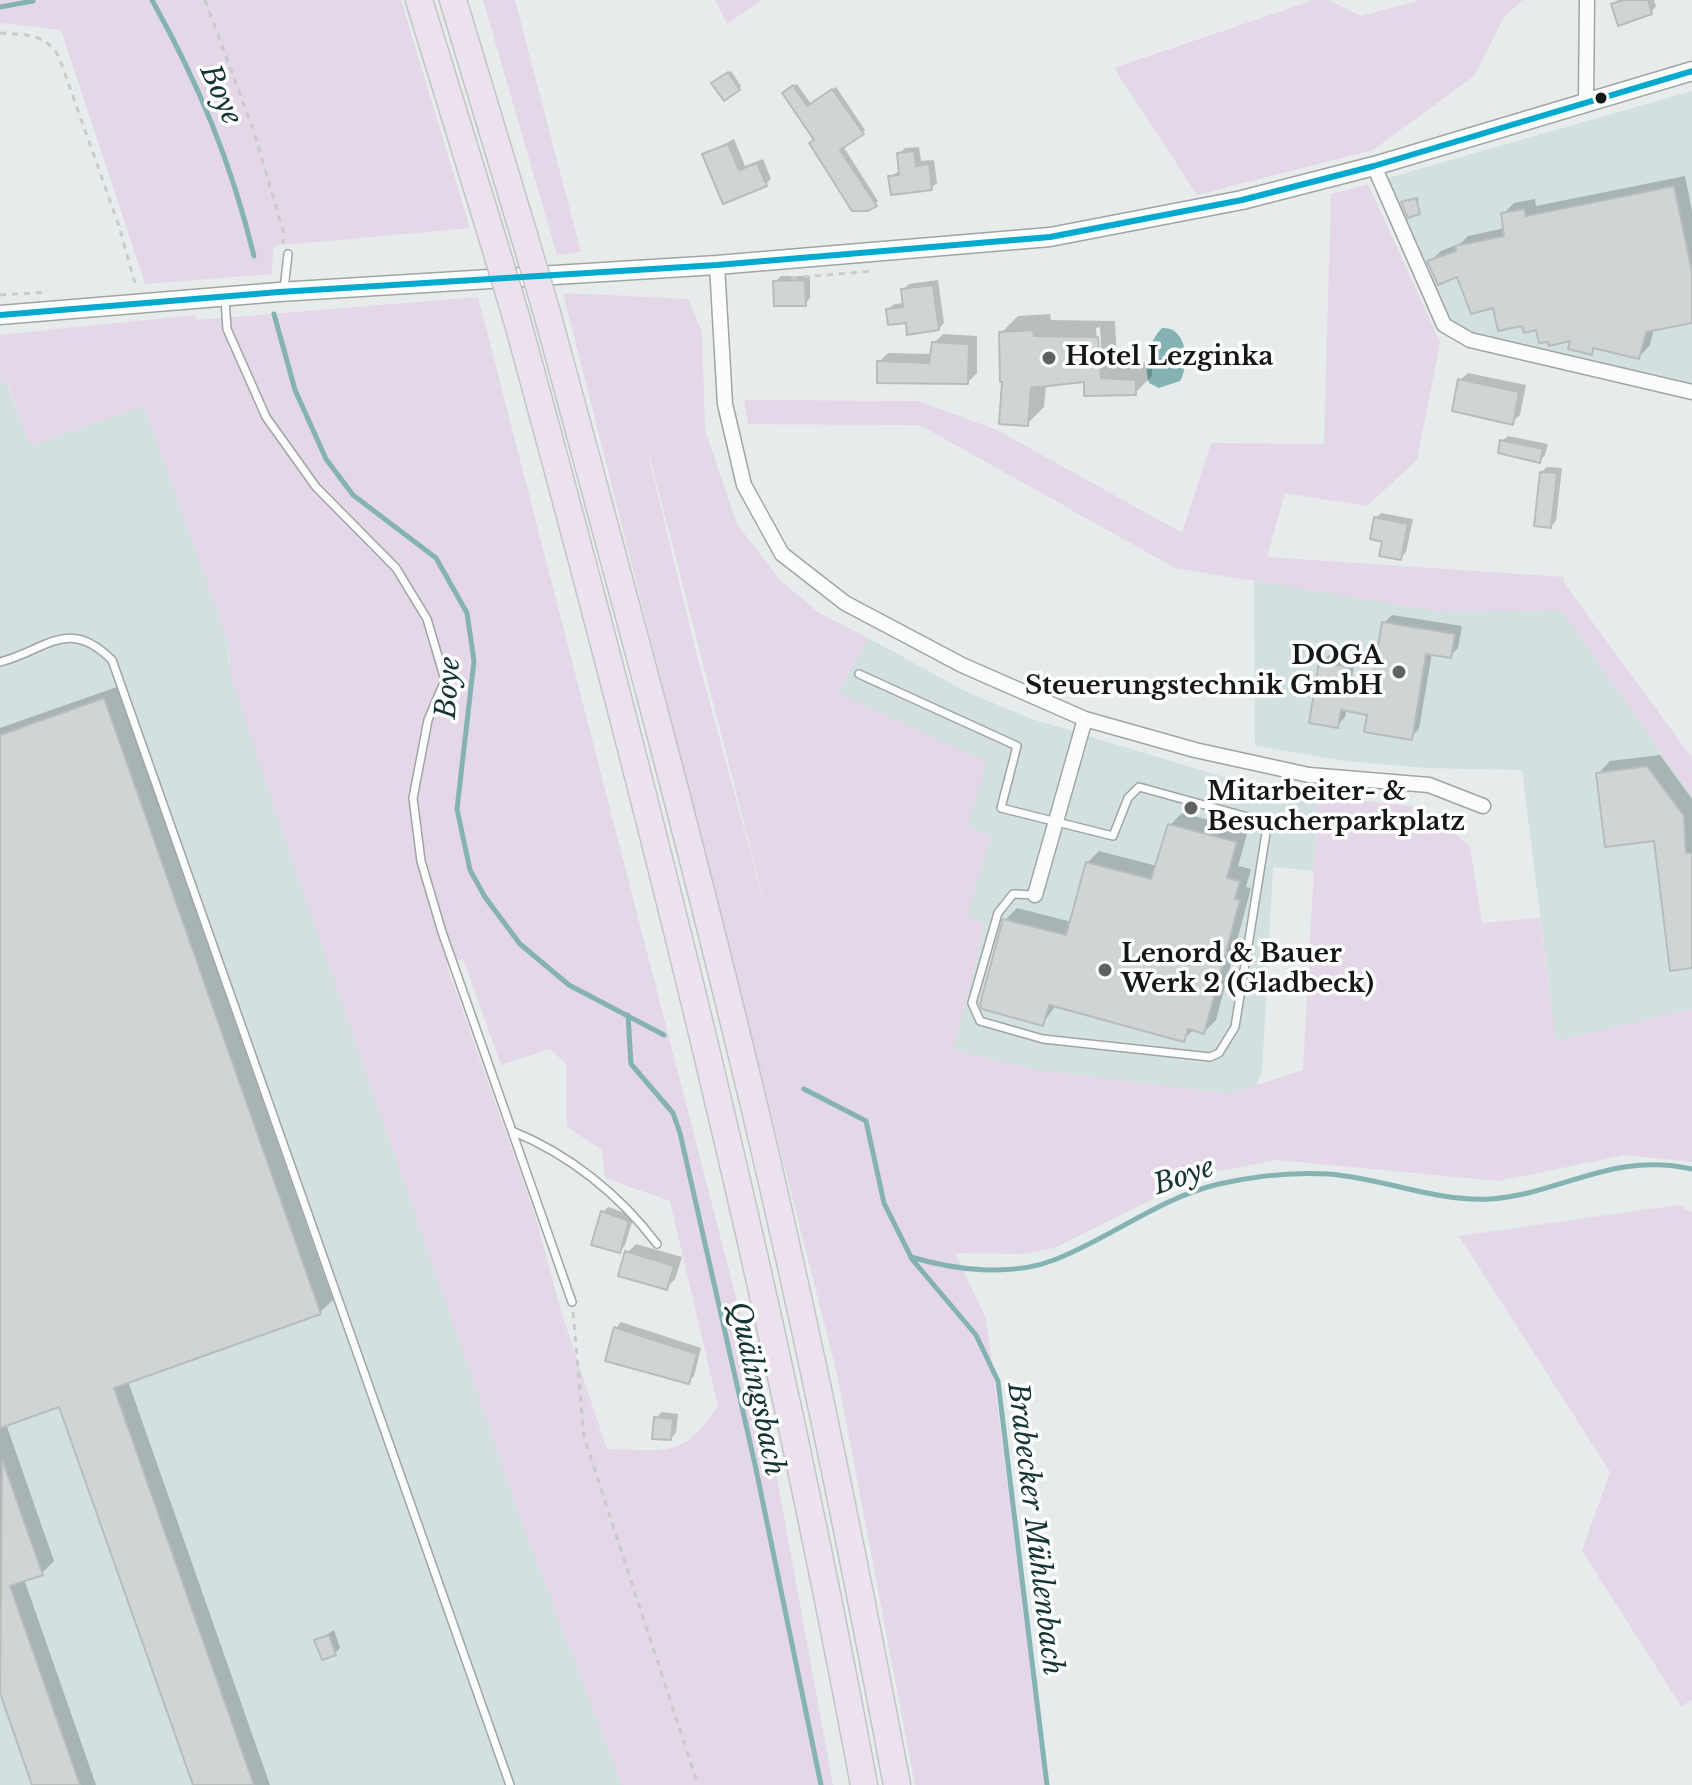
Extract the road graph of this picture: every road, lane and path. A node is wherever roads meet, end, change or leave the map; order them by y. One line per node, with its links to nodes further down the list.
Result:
1 (205, 0): 9 (path)
2 (419, 0): 27 (highway, bridge)
3 (453, 0): 28 (highway, bridge)
4 (1587, 0): 7 (street)
5 (0, 33): 13 (path)
6 (1692, 71): 7 (street)
7 (1586, 101): 8 (street)
8 (1374, 166): 10 (street); 15 (street)
9 (285, 252): 11 (lane)
10 (717, 265): 11 (street); 18 (street)
11 (284, 291): 12 (street)
12 (225, 297): 13 (street); 22 (lane)
13 (139, 302): 14 (street)
14 (0, 315)
15 (1692, 392)
16 (0, 662): 25 (lane)
17 (859, 674): 20 (lane)
18 (1085, 719): 19 (street); 20 (street)
19 (1483, 806)
20 (1056, 823): 21 (street); 21 (lane)
21 (1035, 895)
22 (512, 1131): 23 (lane); 24 (lane)
23 (657, 1244)
24 (572, 1302): 26 (path)
25 (510, 1785)
26 (698, 1785)
27 (864, 1785)
28 (897, 1785)

